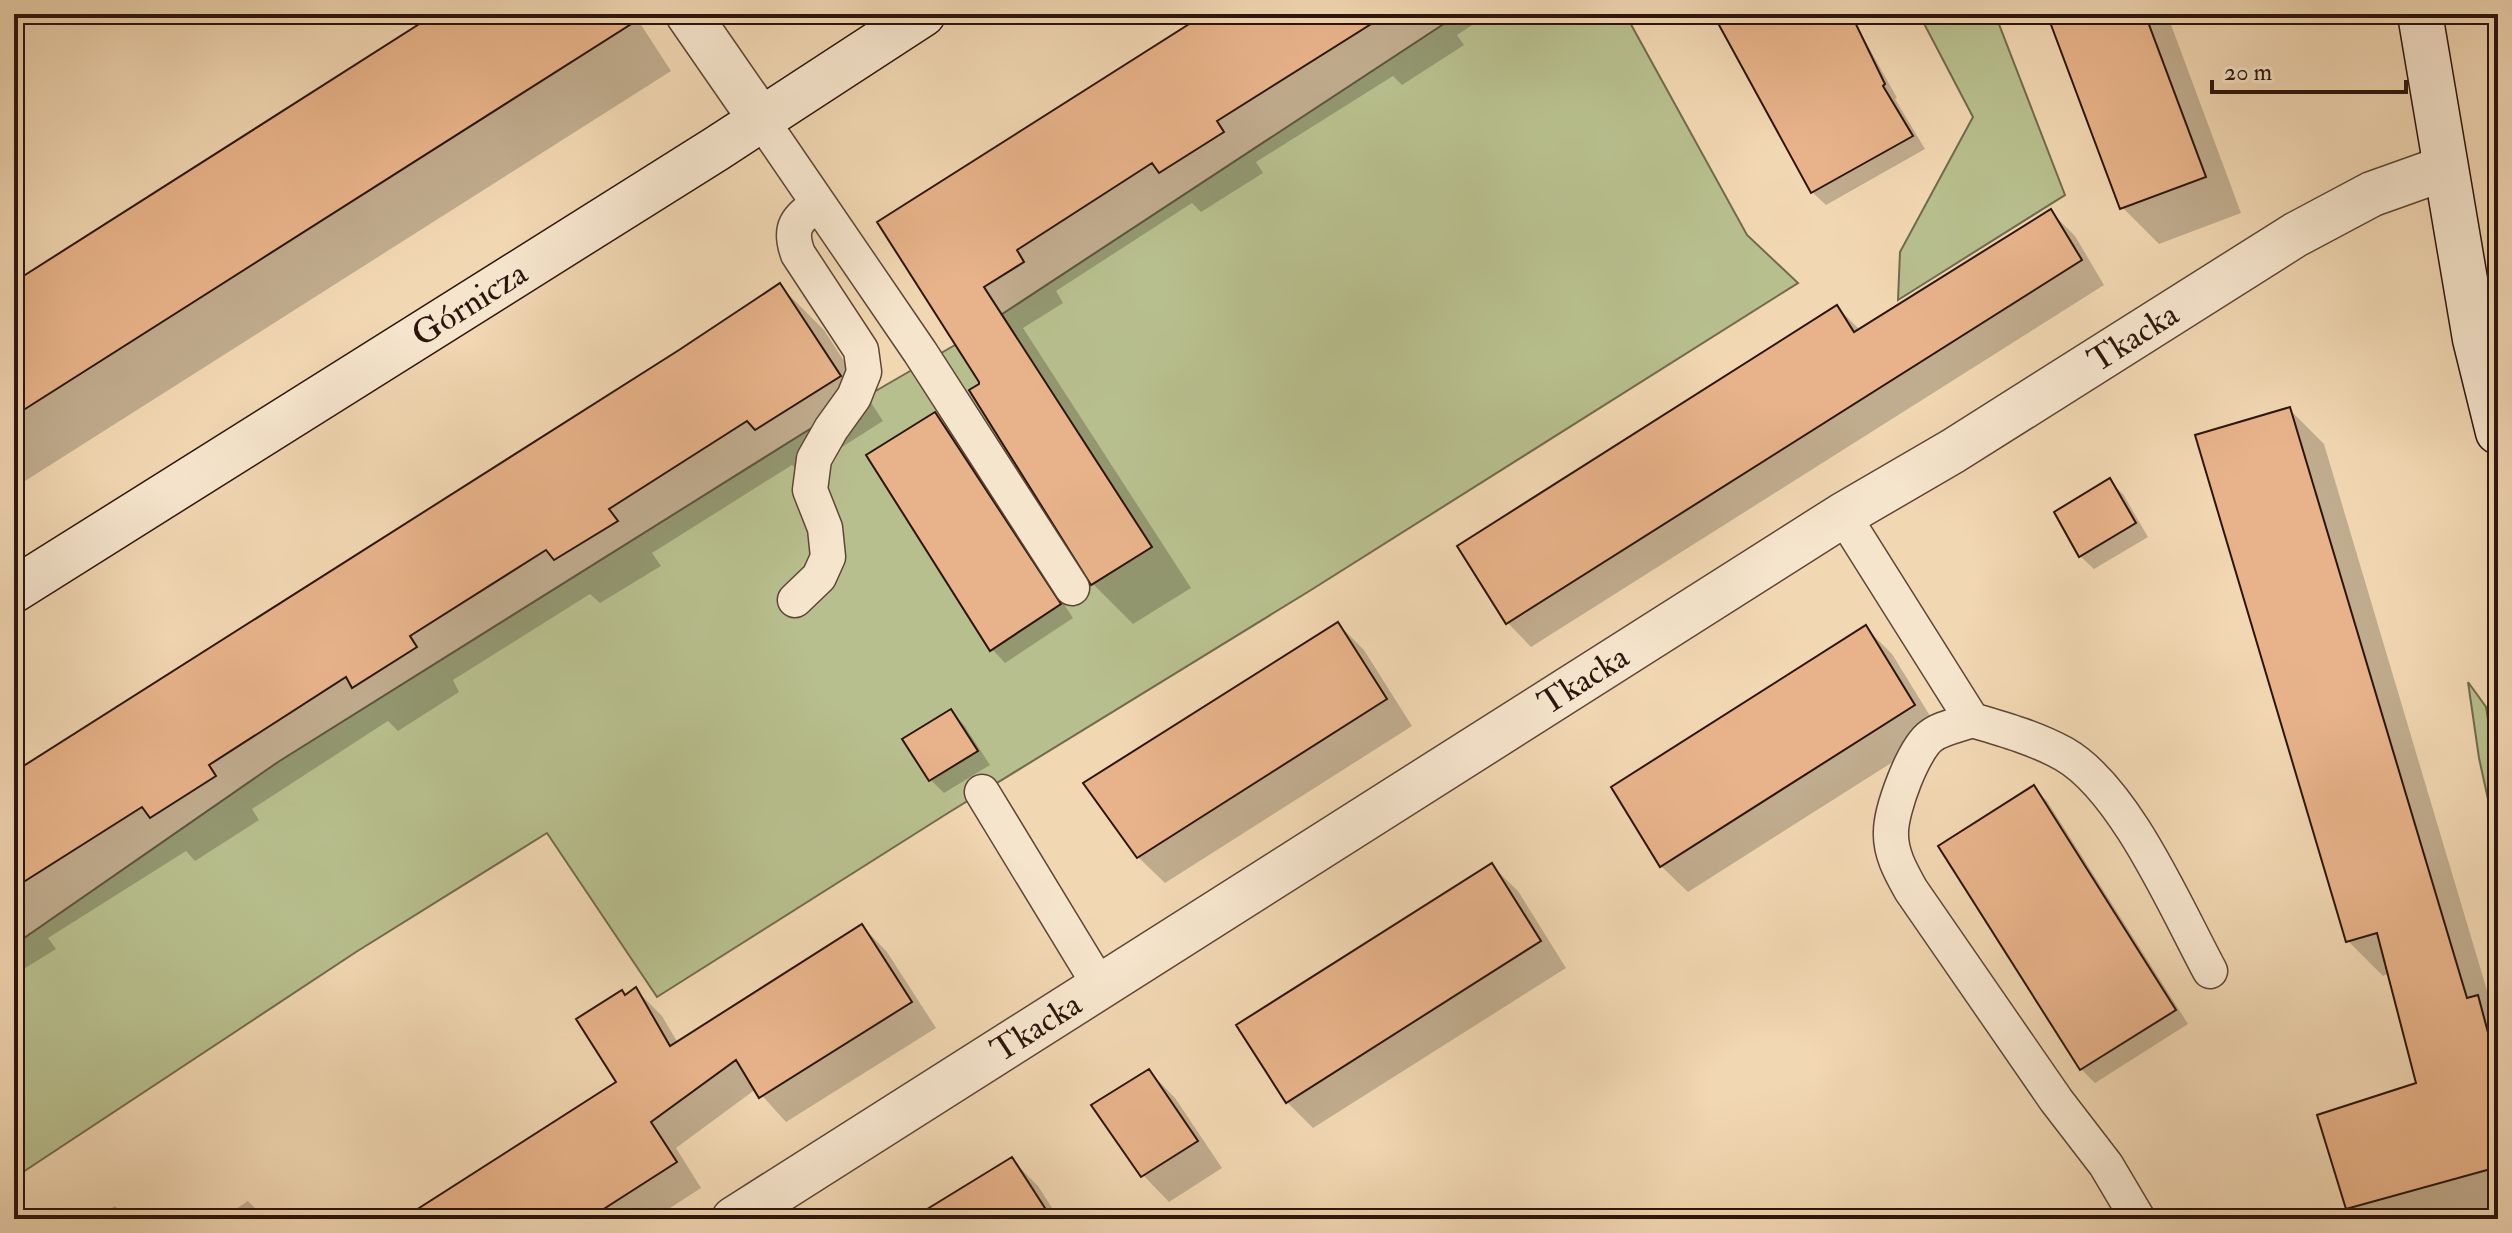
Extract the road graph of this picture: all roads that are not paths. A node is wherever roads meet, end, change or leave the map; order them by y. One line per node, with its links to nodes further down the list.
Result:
1 (688, 14): 4 (street)
2 (923, 14): 4 (street, Górnicza)
3 (2420, 14): 5 (street)
4 (760, 118): 6 (lane); 10 (street, Górnicza)
5 (2445, 168): 7 (street); 8 (street, Tkacka)
6 (818, 204): 9 (lane); 11 (lane)
7 (2498, 432)
8 (1843, 515): 12 (lane); 15 (street, Tkacka)
9 (1072, 588)
10 (14, 590)
11 (795, 600)
12 (1972, 720): 14 (lane); 17 (lane)
13 (982, 792): 15 (lane)
14 (2210, 971)
15 (1100, 986): 16 (street, Tkacka)
16 (734, 1219)
17 (2138, 1219)

